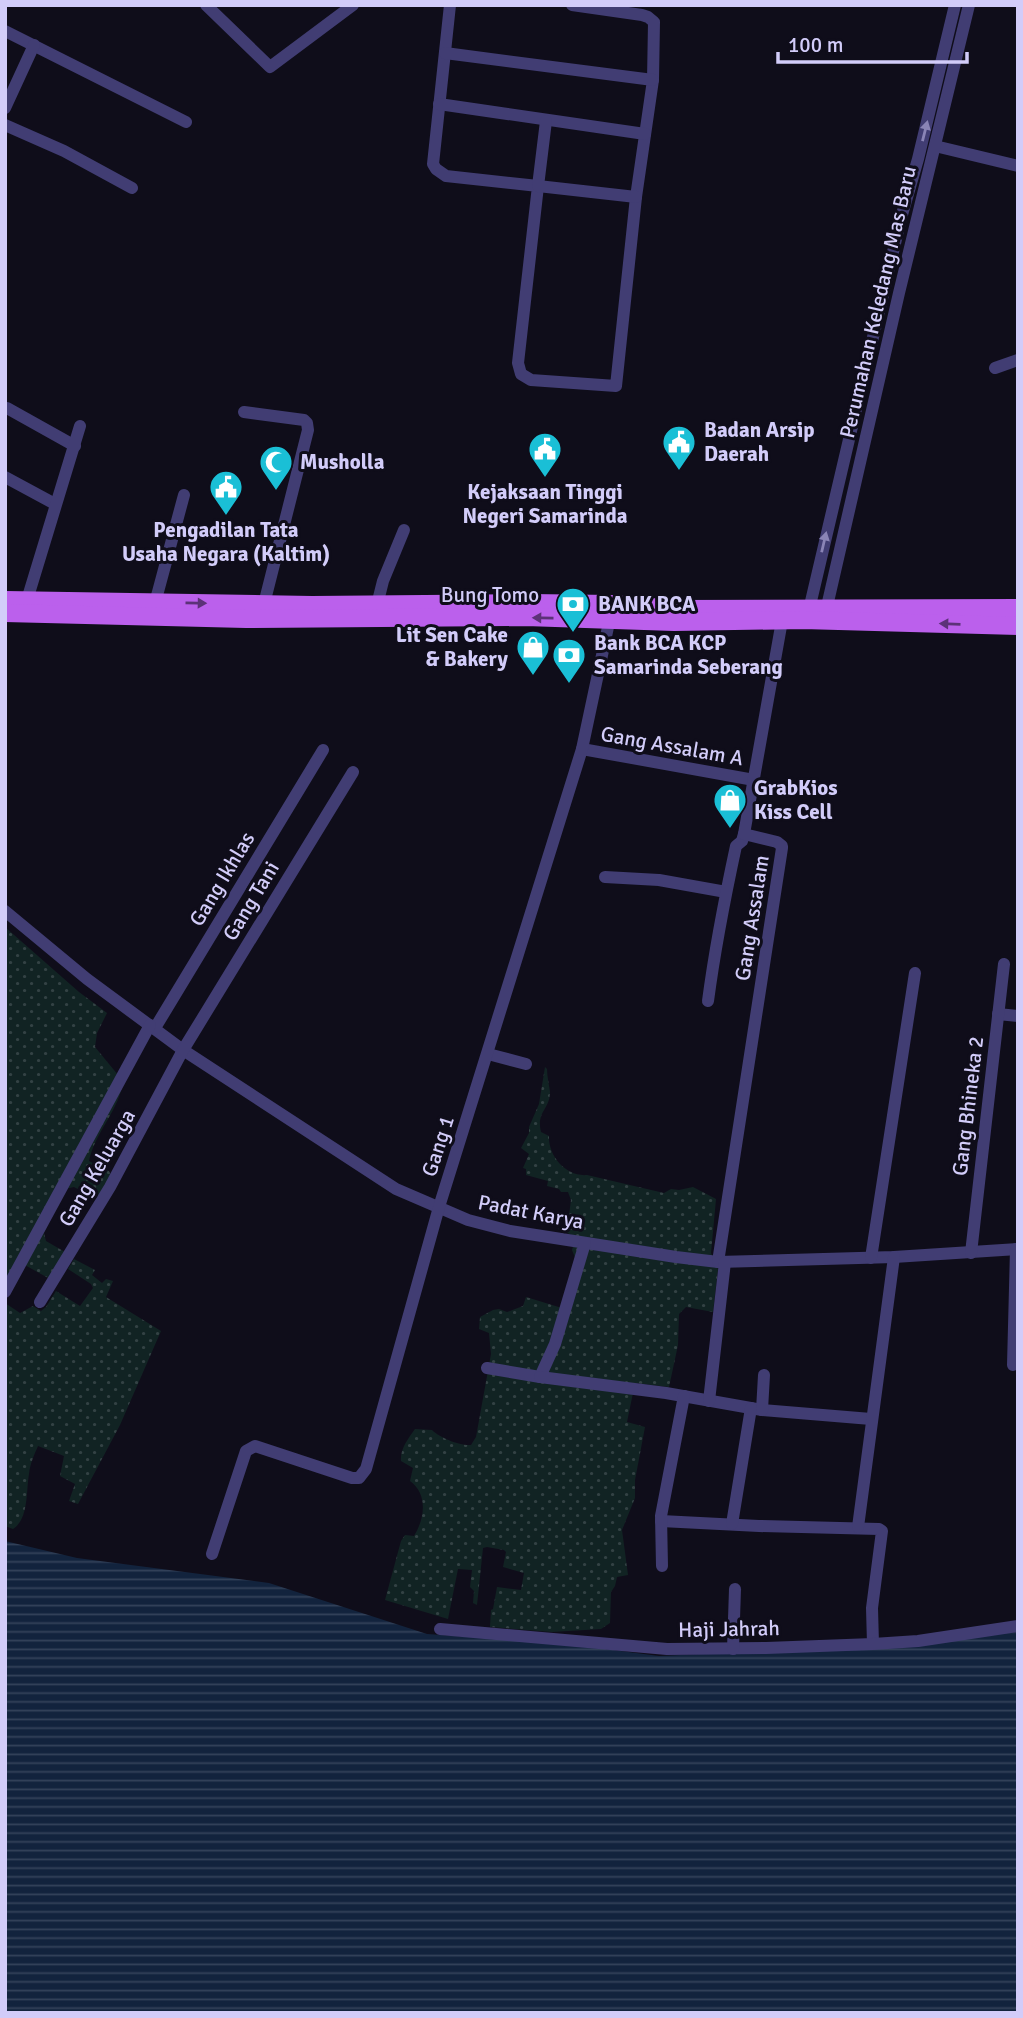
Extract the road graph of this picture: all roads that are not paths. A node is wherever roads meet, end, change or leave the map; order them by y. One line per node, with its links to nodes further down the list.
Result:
1 (206, 5): 2 (street)
2 (353, 5)
3 (450, 5): 9 (street)
4 (572, 5): 10 (street)
5 (955, 5): 18 (street, one-way to 5)
6 (969, 5): 17 (street, Perumahan Keledang Mas Baru)
7 (5, 31): 8 (street)
8 (34, 45): 12 (street); 14 (street)
9 (445, 52): 10 (street); 11 (street)
10 (653, 80): 16 (street)
11 (439, 104): 13 (street); 21 (street)
12 (5, 108)
13 (546, 121): 16 (street); 21 (street)
14 (186, 122)
15 (5, 125): 22 (street)
16 (645, 134): 23 (street)
17 (935, 146): 19 (street, Perumahan Keledang Mas Baru); 20 (street)
18 (918, 159): 19 (street); 43 (street, one-way to 18)
19 (932, 162): 43 (street, Perumahan Keledang Mas Baru)
20 (1018, 166)
21 (538, 186): 23 (street); 23 (street)
22 (132, 188)
23 (636, 197)
24 (1018, 360): 25 (street)
25 (995, 369)
26 (7, 408): 29 (street)
27 (244, 412): 37 (street)
28 (80, 426): 29 (street)
29 (75, 446): 32 (street)
30 (5, 477): 32 (street)
31 (184, 495): 36 (street)
32 (55, 504): 35 (street)
33 (404, 530): 38 (street)
34 (5, 600): 35 (main road, Bung Tomo)
35 (27, 600): 36 (main road, Bung Tomo)
36 (155, 603): 37 (main road, Bung Tomo, one-way to 37)
37 (264, 604): 39 (main road, Bung Tomo)
38 (377, 605): 39 (main road, Bung Tomo); 40 (main road, Bung Tomo)
39 (312, 612): 40 (main road, Bung Tomo, one-way to 39); 41 (main road, Bung Tomo)
40 (611, 612): 42 (main road, Bung Tomo); 45 (street, Gang 1)
41 (5, 613)
42 (783, 614): 43 (main road, Bung Tomo); 48 (street, Gang Assalam)
43 (816, 614): 44 (main road, Bung Tomo)
44 (1013, 617)
45 (582, 749): 48 (street, Gang Assalam A); 60 (street, Gang 1)
46 (323, 750): 58 (street, Gang Ikhlas)
47 (353, 772): 59 (street, Gang Tani)
48 (754, 780): 49 (street, Gang Assalam)
49 (744, 834): 51 (street); 68 (street, Gang Assalam)
50 (605, 877): 51 (street)
51 (726, 892): 55 (street)
52 (5, 911): 58 (street, Padat Karya)
53 (1004, 964): 56 (street, Gang Bhineka 2)
54 (915, 973): 67 (street)
55 (708, 1001)
56 (998, 1014): 57 (street); 65 (street, Gang Bhineka 2)
57 (1018, 1016)
58 (153, 1026): 59 (street, Padat Karya); 69 (street, Gang Ikhlas)
59 (183, 1050): 62 (street, Padat Karya); 70 (street, Gang Keluarga)
60 (488, 1054): 61 (street); 62 (street, Gang 1)
61 (526, 1064)
62 (439, 1207): 63 (street, Padat Karya); 82 (street, Gang 1)
63 (585, 1243): 68 (street, Padat Karya); 74 (street)
64 (1017, 1249): 65 (street, Padat Karya); 71 (street)
65 (971, 1253): 66 (street, Padat Karya)
66 (894, 1257): 67 (street, Padat Karya); 78 (street)
67 (871, 1258): 68 (street, Padat Karya)
68 (721, 1262): 76 (street)
69 (5, 1292)
70 (40, 1302)
71 (1013, 1364)
72 (487, 1368): 74 (street)
73 (764, 1375): 77 (street)
74 (540, 1377): 75 (street)
75 (684, 1396): 76 (street); 79 (street)
76 (709, 1401): 77 (street)
77 (757, 1409): 78 (street); 80 (street)
78 (871, 1419): 81 (street)
79 (661, 1521): 80 (street); 83 (street)
80 (732, 1524): 81 (street)
81 (858, 1527): 87 (street)
82 (212, 1554)
83 (662, 1566)
84 (735, 1589): 88 (street)
85 (1018, 1626): 87 (street, Haji Jahrah)
86 (440, 1629): 88 (street, Haji Jahrah)
87 (873, 1644): 88 (street, Haji Jahrah)
88 (733, 1649)

